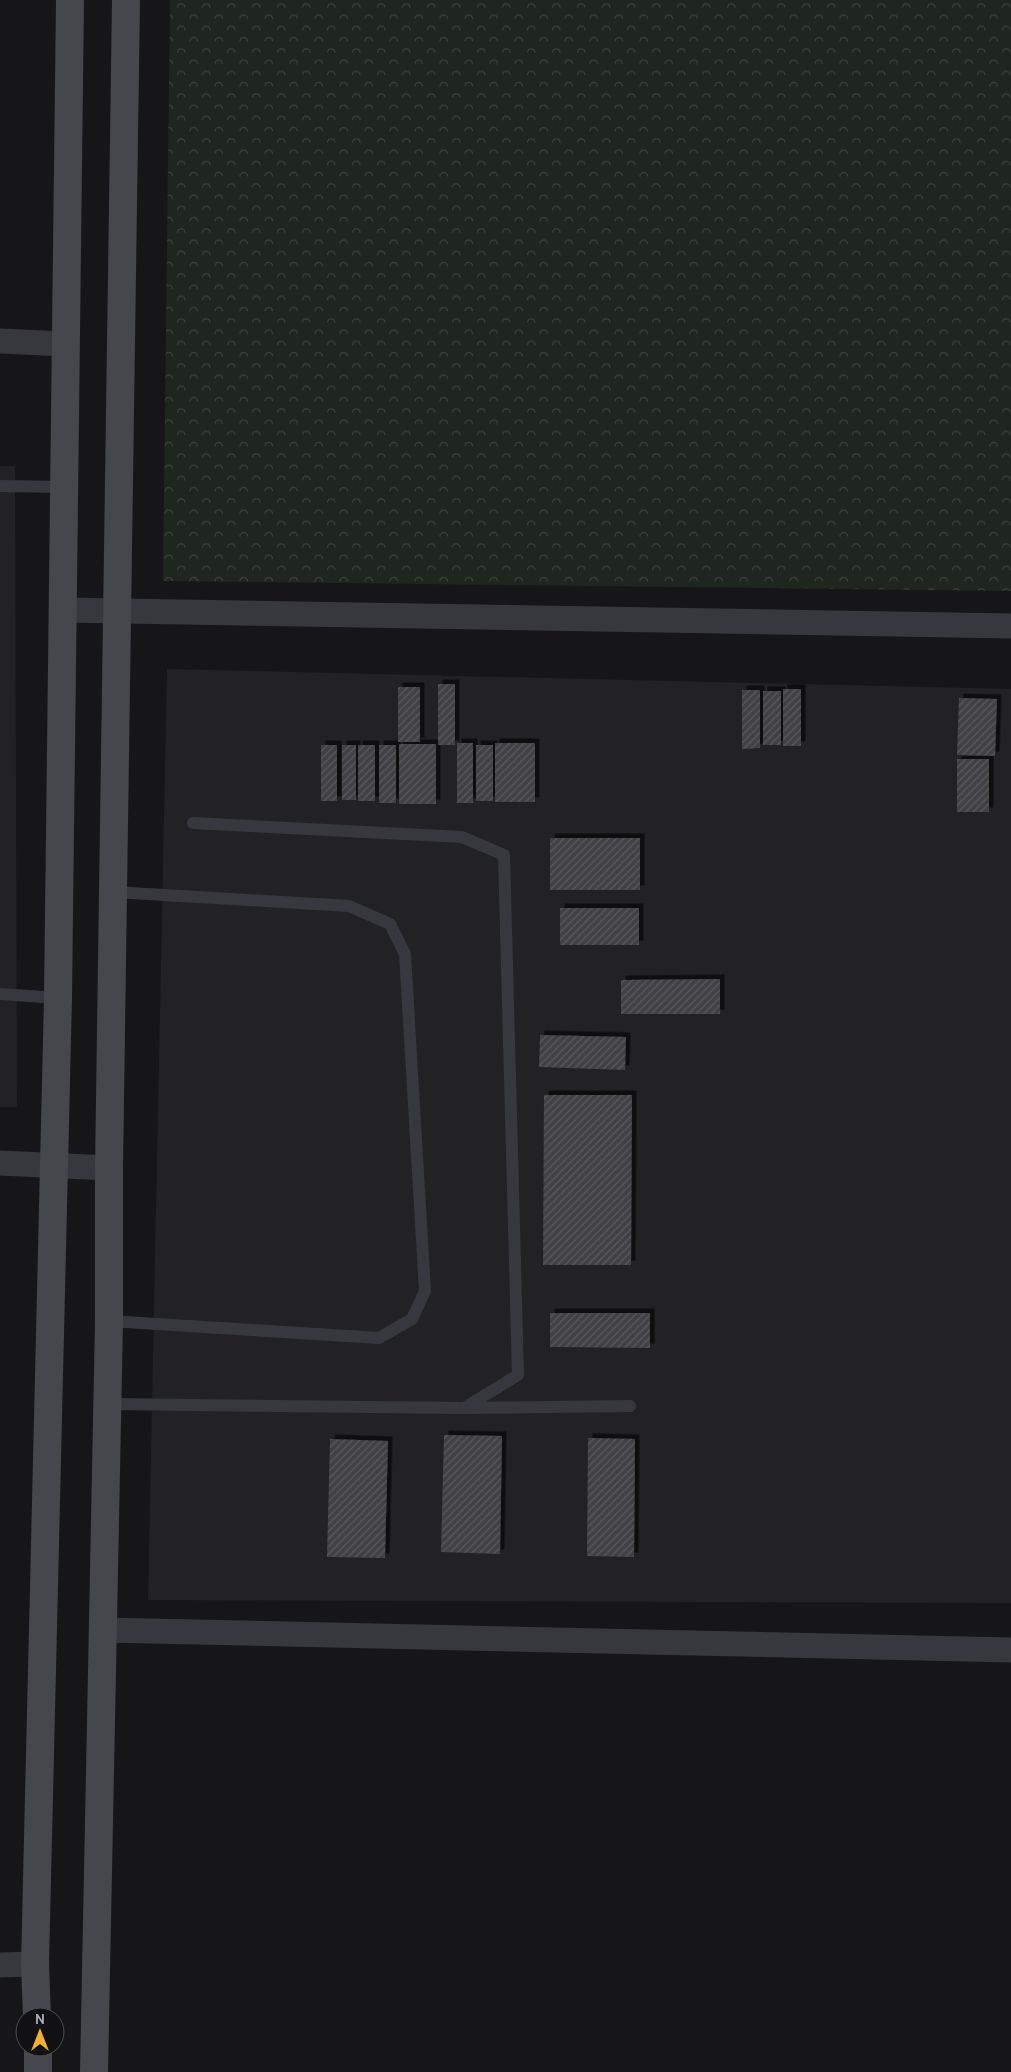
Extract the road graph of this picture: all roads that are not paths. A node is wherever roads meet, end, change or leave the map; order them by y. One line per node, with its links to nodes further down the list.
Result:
1 (70, 0): 4 (street)
2 (126, 0): 8 (street)
3 (0, 341): 4 (street)
4 (66, 344): 6 (street)
5 (0, 486): 6 (lane)
6 (64, 487): 7 (street)
7 (62, 610): 8 (street); 13 (street)
8 (118, 611): 9 (street); 11 (street)
9 (1011, 626)
10 (193, 823): 20 (lane)
11 (114, 892): 16 (street); 17 (lane)
12 (0, 994): 13 (lane)
13 (58, 998): 15 (street)
14 (0, 1163): 15 (street)
15 (54, 1165): 16 (street); 23 (street)
16 (109, 1168): 17 (street)
17 (109, 1321): 18 (street)
18 (107, 1404): 20 (lane); 21 (street)
19 (630, 1406): 20 (lane)
20 (464, 1408)
21 (104, 1630): 22 (street); 28 (street)
22 (1011, 1650)
23 (35, 1964): 24 (street); 25 (street)
24 (0, 1965)
25 (37, 2007)
26 (38, 2057): 27 (street)
27 (38, 2072)
28 (94, 2072)

